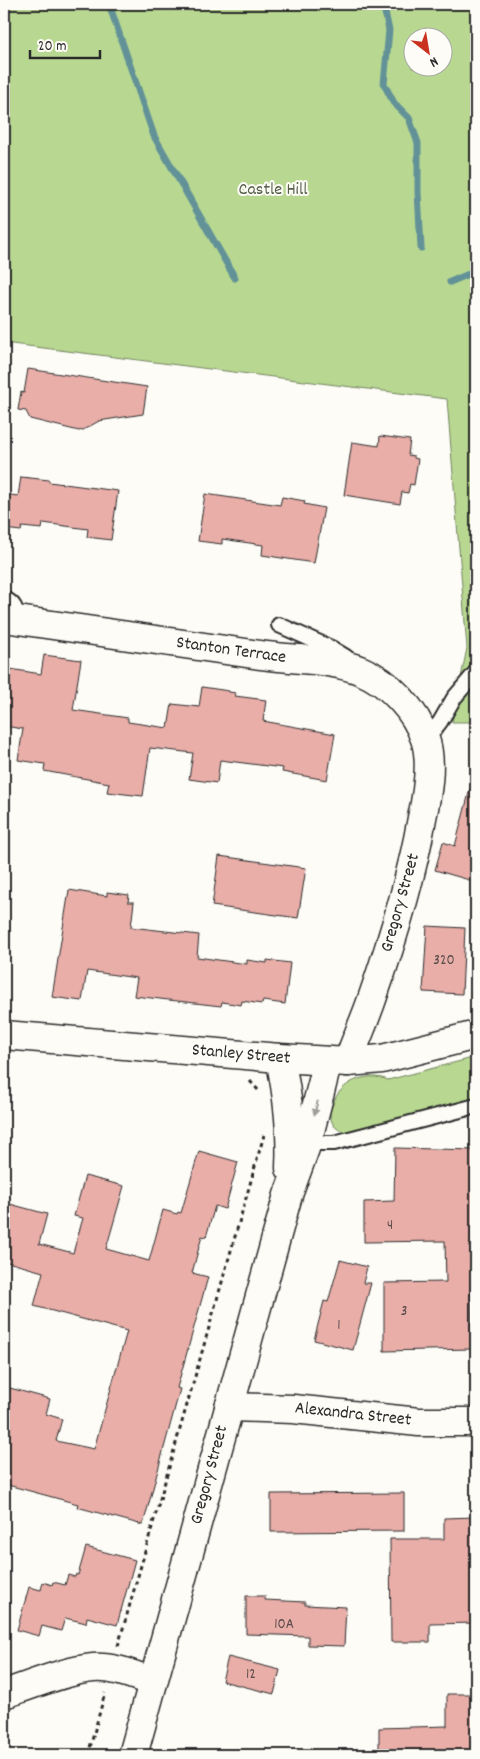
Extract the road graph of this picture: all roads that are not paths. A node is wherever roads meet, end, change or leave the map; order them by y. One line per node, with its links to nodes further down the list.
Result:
1 (8, 612): 4 (street, Stanton Terrace)
2 (279, 626): 4 (lane)
3 (476, 672): 5 (lane)
4 (376, 678): 5 (street, Stanton Terrace)
5 (426, 740): 9 (street, Gregory Street)
6 (4, 1035): 8 (street, Stanley Street)
7 (476, 1035): 9 (street, Stanley Street)
8 (280, 1058): 9 (street, Stanley Street); 12 (street, Gregory Street)
9 (338, 1062): 11 (street, Gregory Street, one-way to 11)
10 (476, 1106): 11 (lane)
11 (308, 1143): 12 (street, Gregory Street)
12 (288, 1195): 13 (street, Gregory Street)
13 (229, 1406): 14 (street, Alexandra Street); 15 (street, Gregory Street)
14 (476, 1422)
15 (154, 1682): 16 (street); 17 (street, Gregory Street)
16 (4, 1694)
17 (133, 1755)

